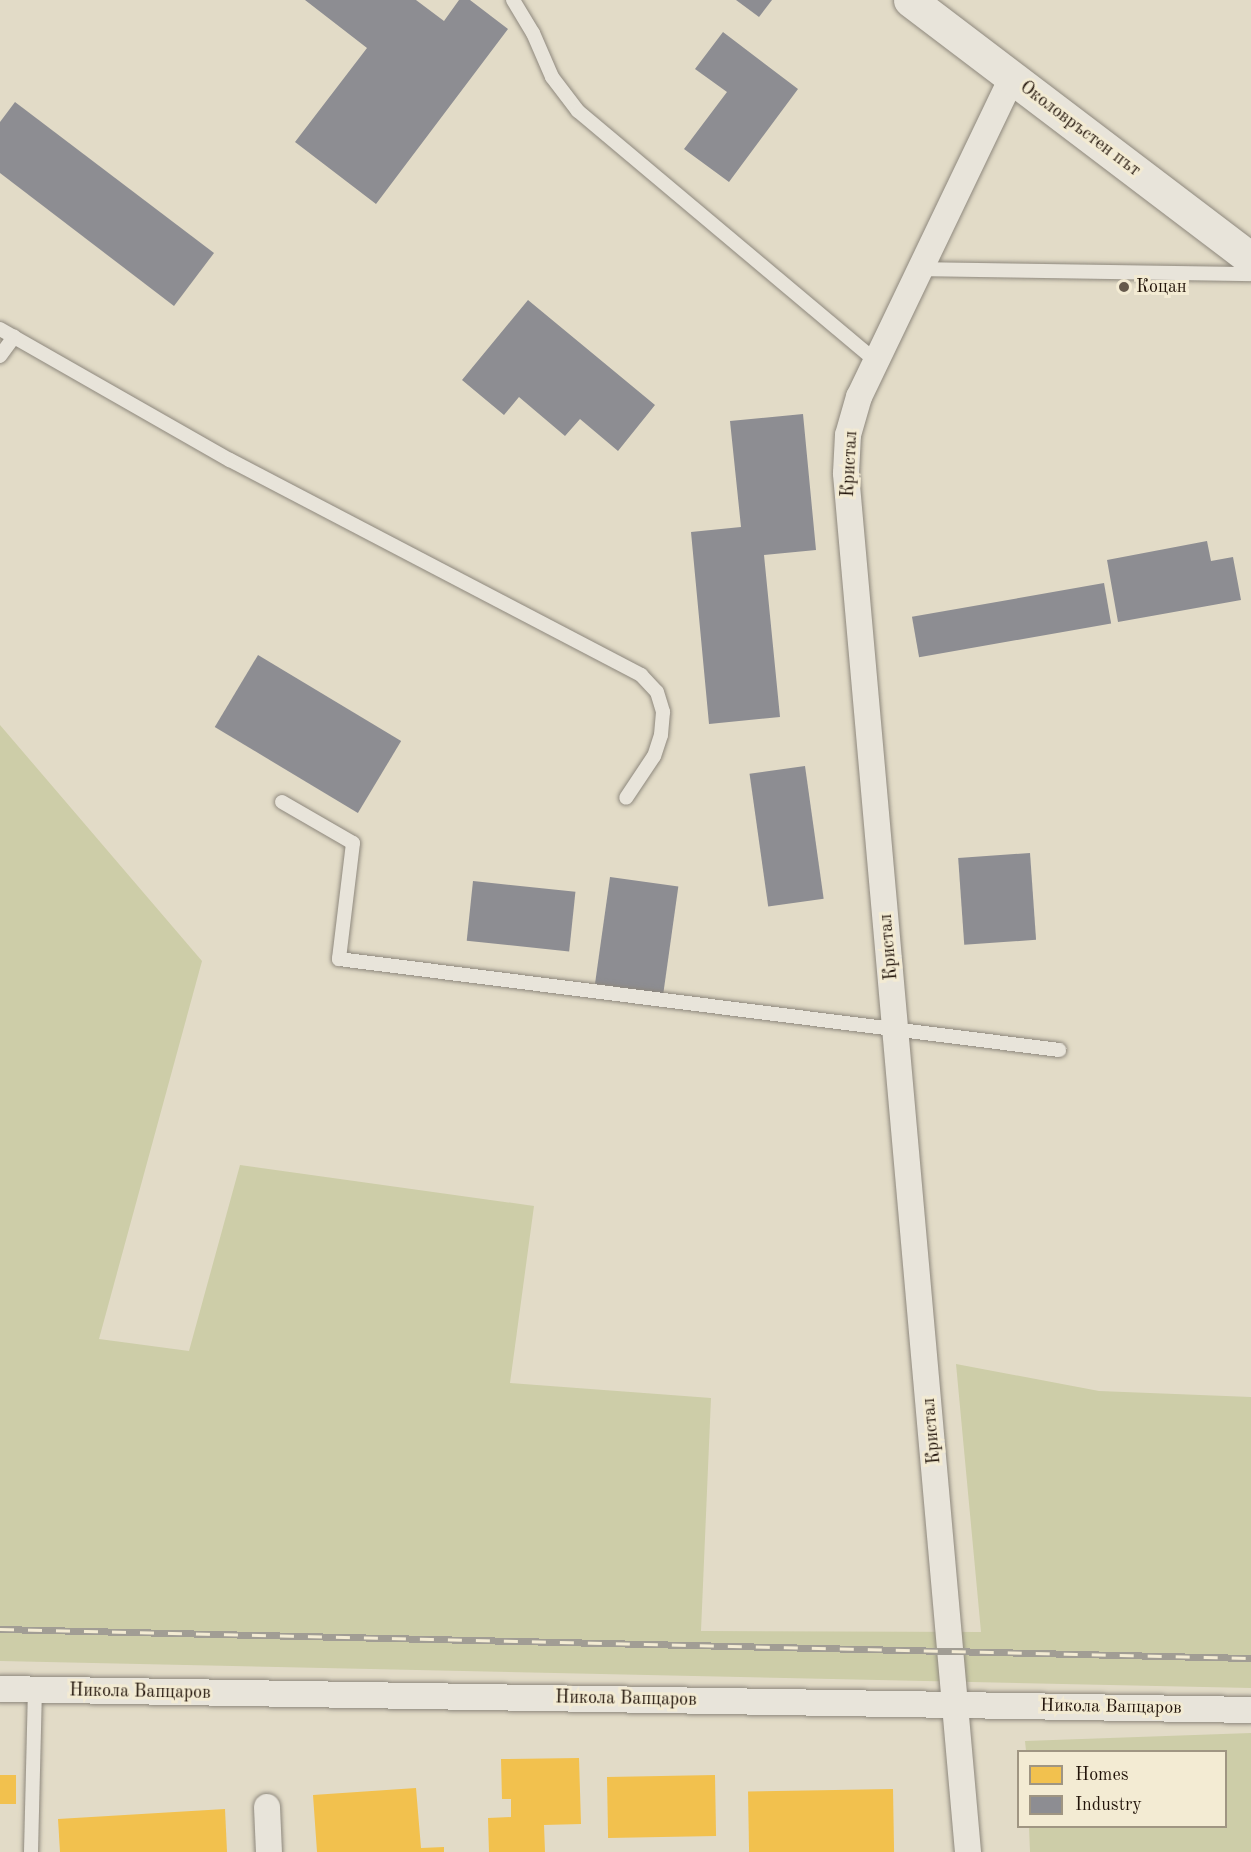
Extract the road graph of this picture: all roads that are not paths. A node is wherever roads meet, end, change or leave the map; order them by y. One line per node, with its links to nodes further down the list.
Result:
1 (513, 0): 10 (lane)
2 (910, 0): 3 (street, Околовръстен път)
3 (1012, 77): 4 (street, Околовръстен път); 5 (street, Кристал)
4 (1251, 259)
5 (920, 269): 6 (lane); 10 (street, Кристал)
6 (1251, 274)
7 (0, 329): 8 (lane)
8 (14, 337): 9 (lane); 11 (lane)
9 (0, 356)
10 (876, 361): 13 (street, Кристал)
11 (626, 798)
12 (282, 802): 13 (lane)
13 (897, 1032): 14 (lane); 17 (street, Кристал)
14 (1059, 1050)
15 (0, 1689): 16 (street, Никола Вапцаров)
16 (35, 1690): 17 (street, Никола Вапцаров); 20 (lane)
17 (956, 1704): 18 (street, Никола Вапцаров); 22 (street, Кристал)
18 (1251, 1710)
19 (267, 1807): 21 (street)
20 (31, 1852)
21 (268, 1852)
22 (968, 1852)

